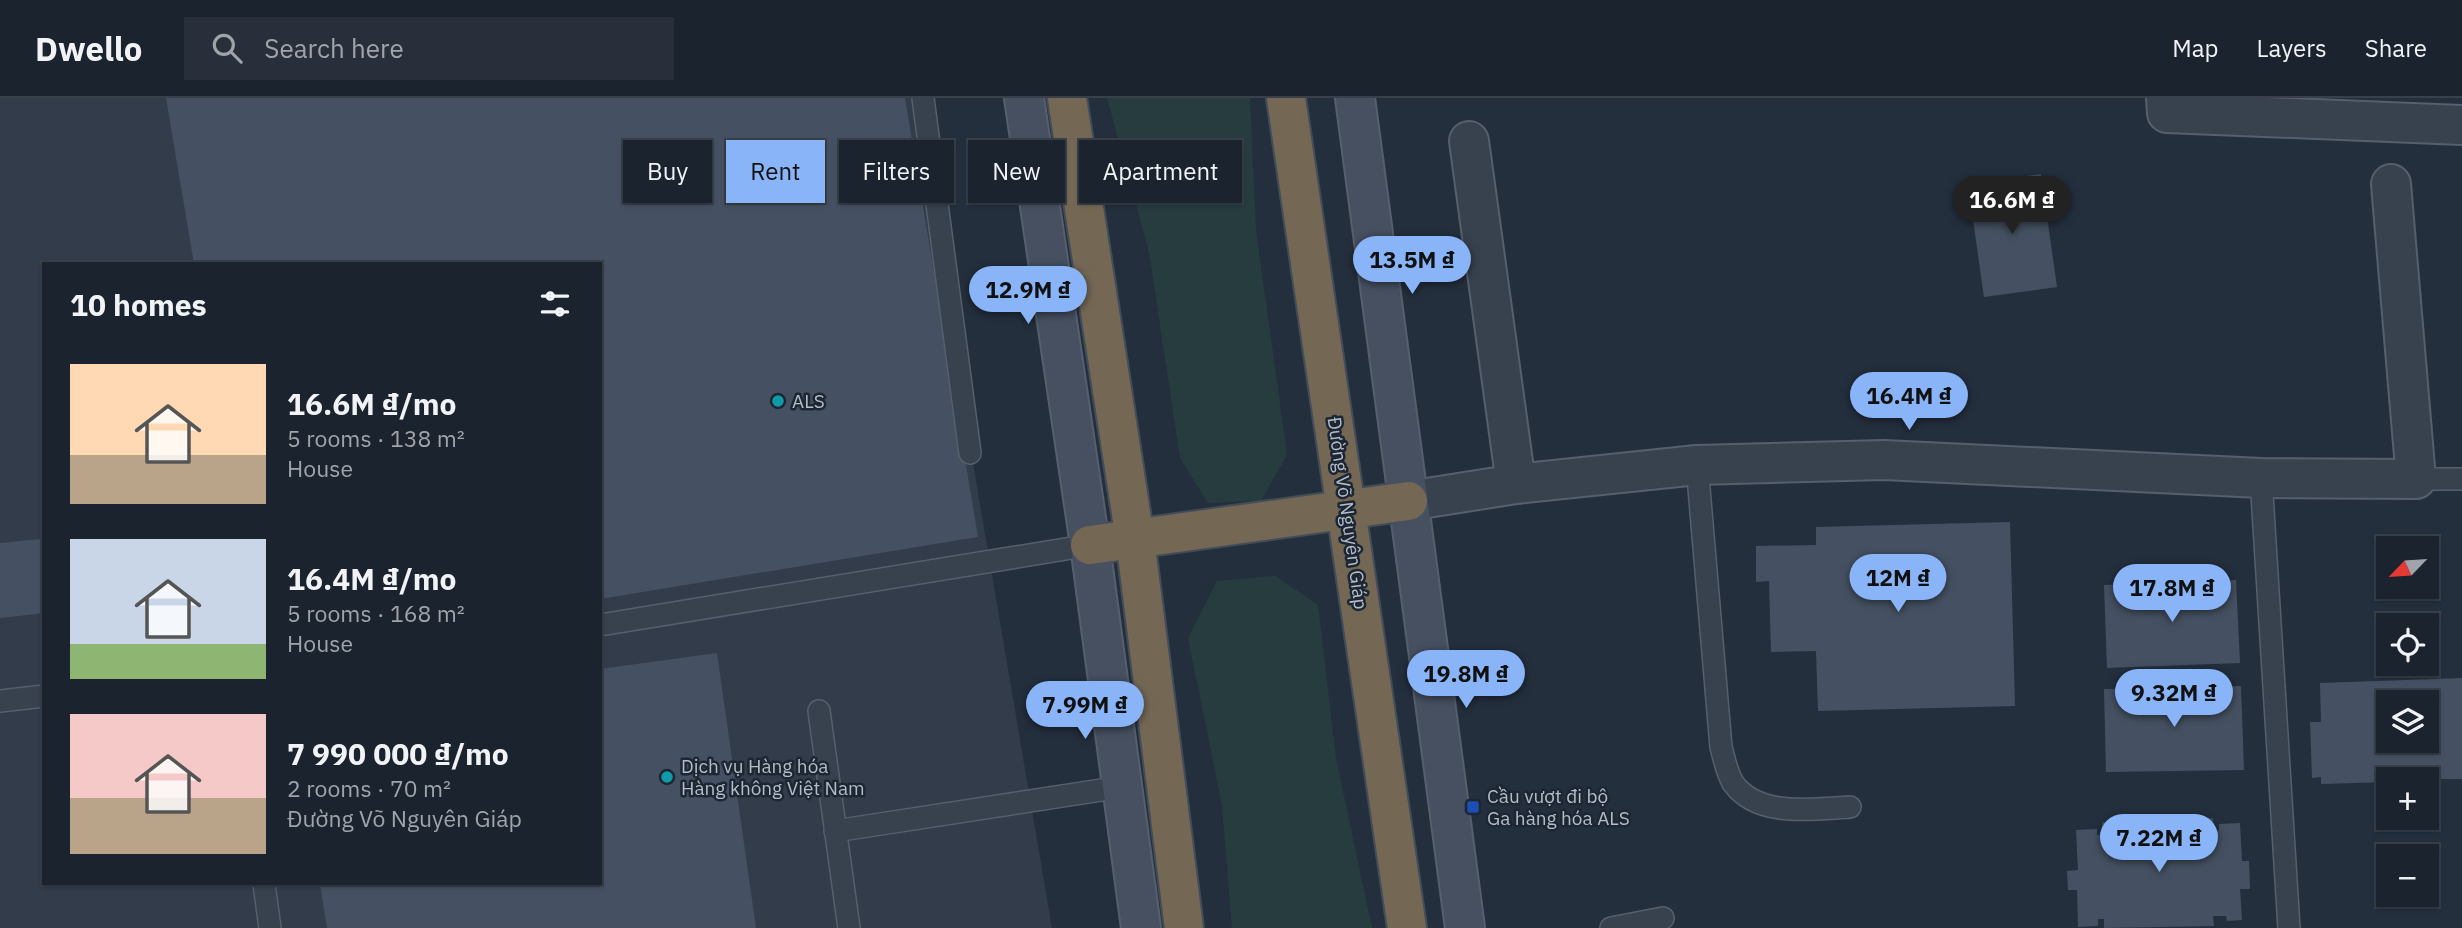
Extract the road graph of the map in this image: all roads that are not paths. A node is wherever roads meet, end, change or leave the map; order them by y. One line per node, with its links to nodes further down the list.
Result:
1 (923, 98): 10 (lane)
2 (1024, 98): 19 (main road)
3 (1068, 98): 18 (highway)
4 (1286, 98): 17 (highway, Đường Võ Nguyên Giáp)
5 (1355, 98): 16 (main road)
6 (2166, 98): 7 (street)
7 (2462, 125)
8 (1469, 141): 15 (street)
9 (2391, 184): 13 (street)
10 (970, 453)
11 (1698, 465): 12 (street); 15 (street); 25 (lane)
12 (2262, 478): 13 (street); 36 (lane)
13 (2416, 479): 14 (lane)
14 (2462, 479)
15 (1516, 484): 16 (street)
16 (1408, 501): 17 (highway); 34 (main road)
17 (1348, 509): 18 (highway); 33 (highway, Đường Võ Nguyên Giáp)
18 (1135, 538): 19 (highway); 32 (highway)
19 (1090, 545): 20 (lane); 24 (main road)
20 (602, 625)
21 (42, 696): 22 (lane)
22 (0, 701)
23 (819, 712): 26 (lane)
24 (1121, 787): 26 (lane); 31 (main road)
25 (1850, 807)
26 (835, 831): 30 (lane)
27 (264, 885): 29 (lane)
28 (1663, 918): 35 (lane)
29 (270, 928)
30 (849, 928)
31 (1141, 928)
32 (1184, 928)
33 (1407, 928)
34 (1465, 928)
35 (1611, 928)
36 (2289, 928)

